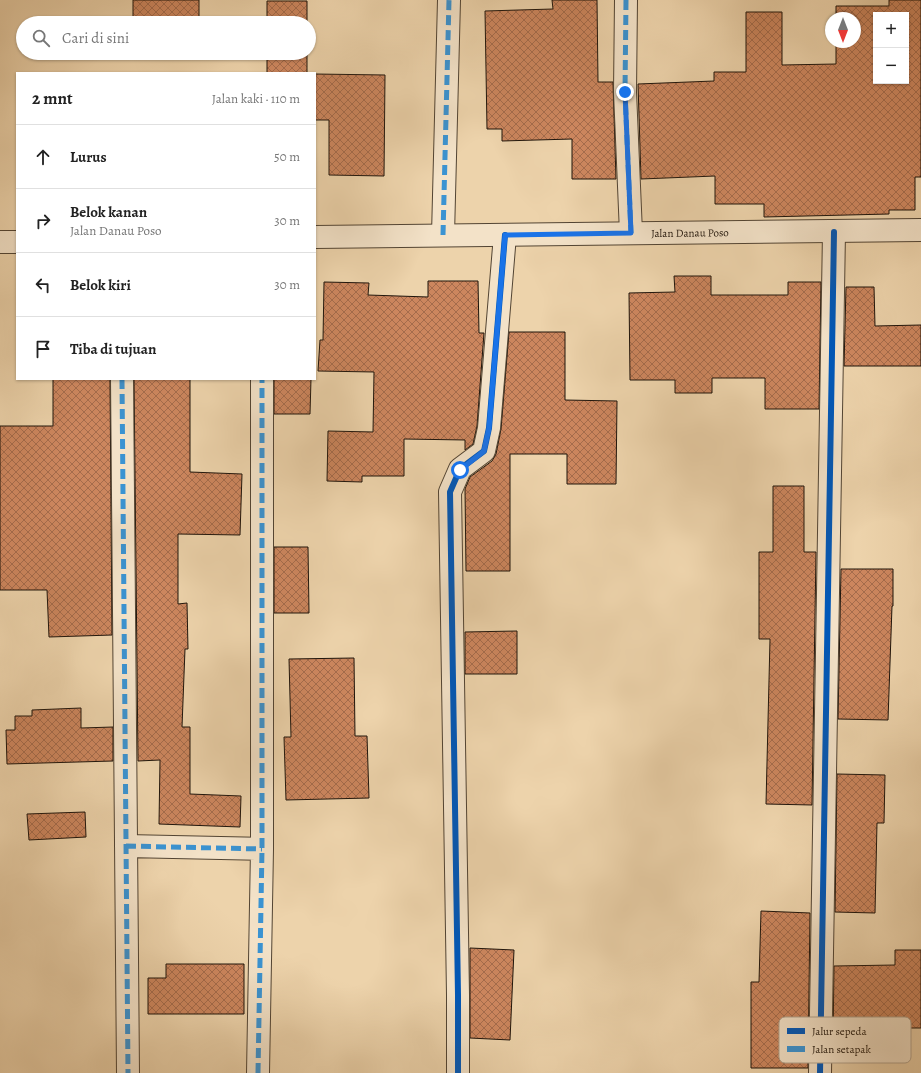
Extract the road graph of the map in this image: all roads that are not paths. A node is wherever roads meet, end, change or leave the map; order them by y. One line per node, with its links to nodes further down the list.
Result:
1 (449, 0): 6 (street)
2 (626, 0): 5 (street)
3 (921, 230): 4 (street, Jalan Danau Poso)
4 (834, 232): 5 (street, Jalan Danau Poso); 15 (street)
5 (631, 233): 7 (street, Jalan Danau Poso)
6 (443, 235): 7 (street, Jalan Danau Poso); 8 (street, Jalan Danau Poso)
7 (505, 235): 19 (street)
8 (316, 237)
9 (0, 242): 10 (street)
10 (16, 242)
11 (122, 380): 13 (street)
12 (262, 380): 14 (street)
13 (126, 846): 14 (street); 17 (street)
14 (262, 849): 18 (street)
15 (821, 1017)
16 (820, 1063): 20 (street)
17 (128, 1073)
18 (258, 1073)
19 (458, 1073)
20 (820, 1073)

